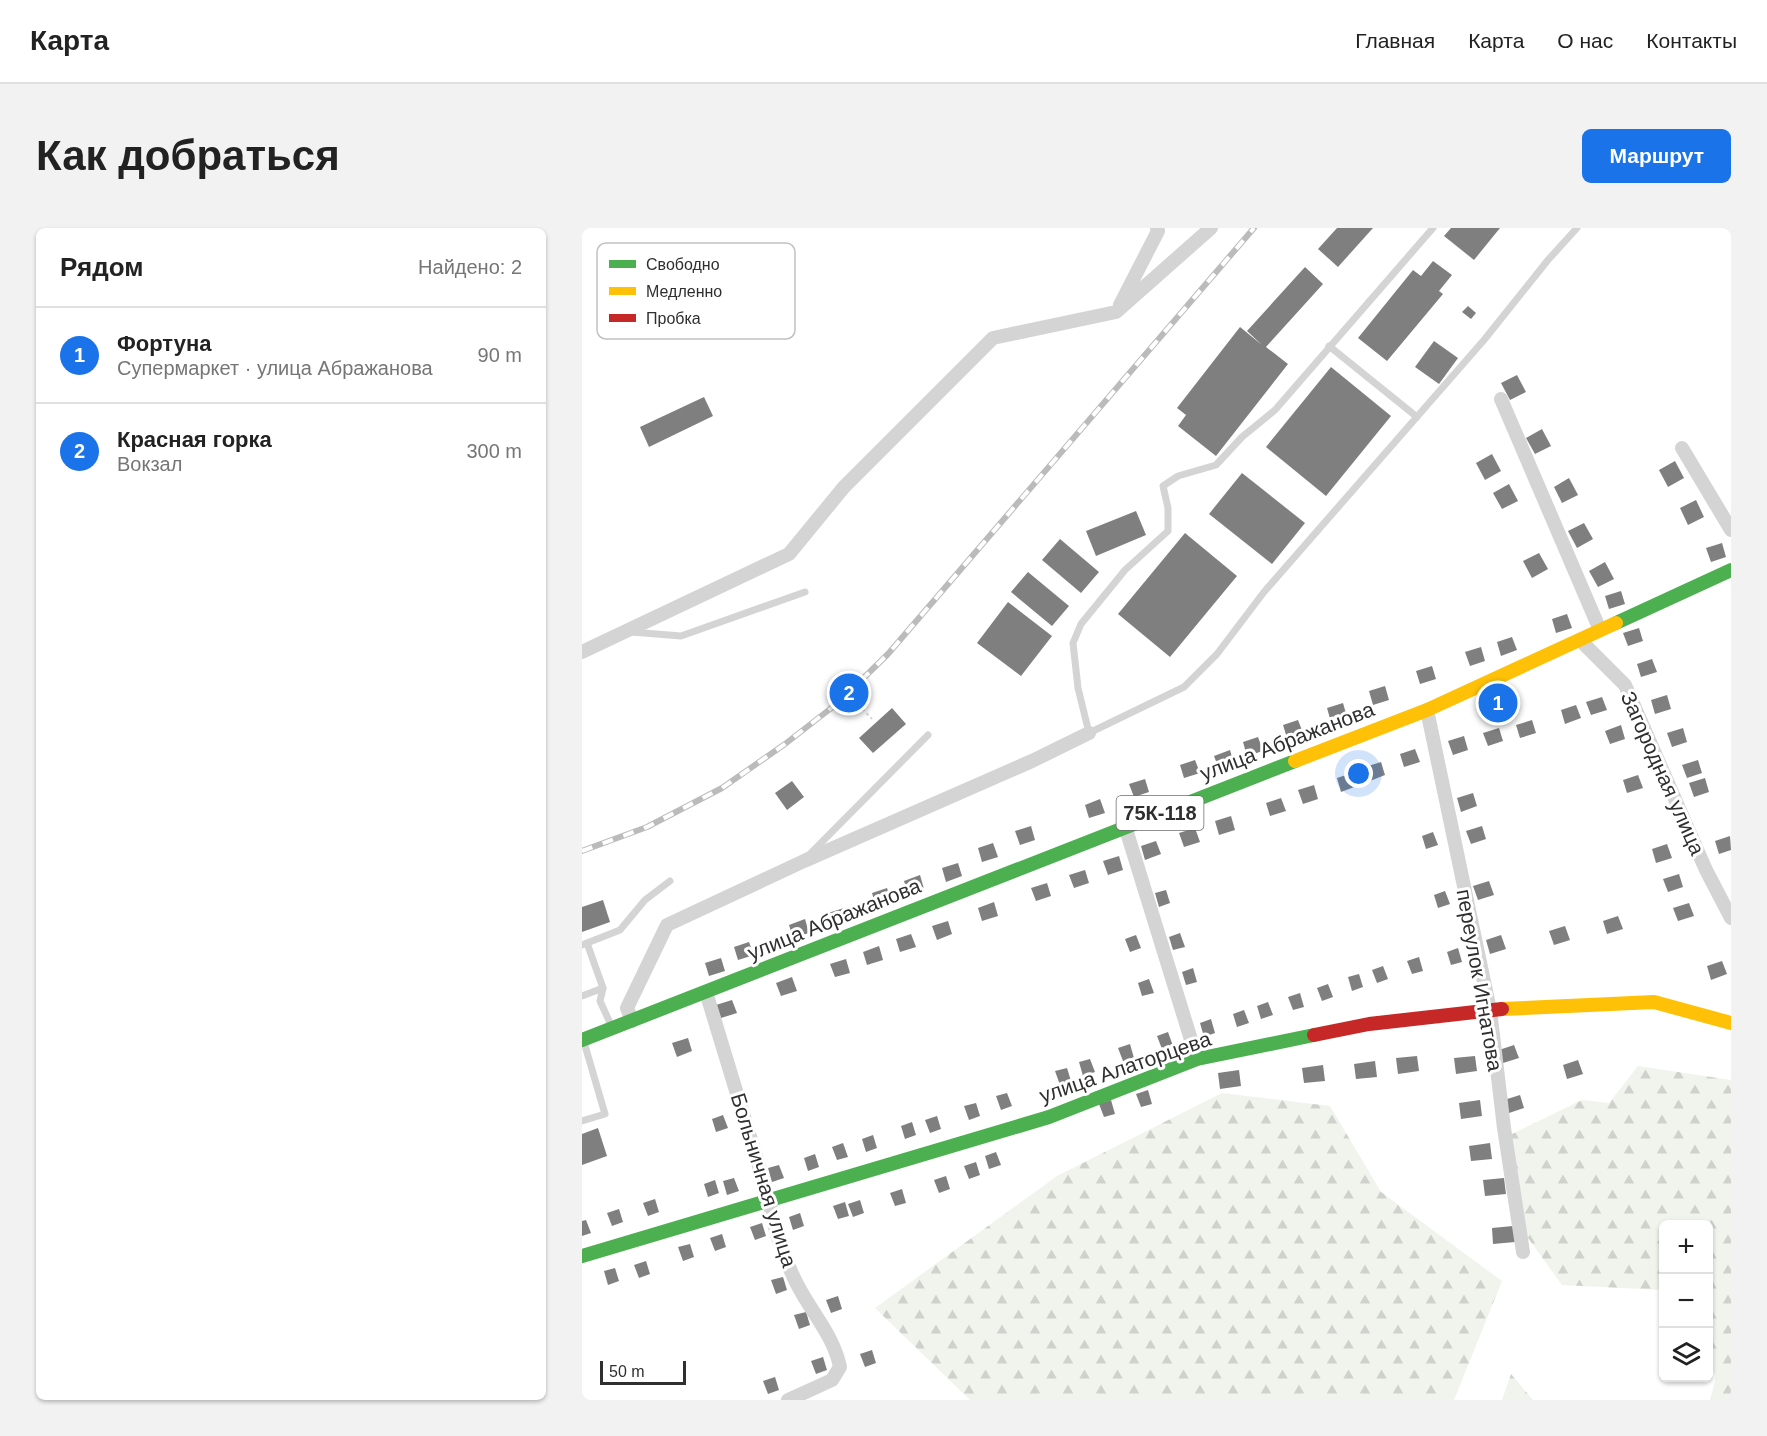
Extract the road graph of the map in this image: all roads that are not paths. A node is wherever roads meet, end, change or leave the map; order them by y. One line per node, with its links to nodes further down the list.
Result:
1 (1157, 228): 5 (street)
2 (1211, 228): 5 (street)
3 (1433, 228): 6 (lane)
4 (1577, 228): 8 (lane)
5 (1116, 312): 14 (street)
6 (1329, 346): 8 (lane); 18 (lane)
7 (1501, 399): 13 (street)
8 (1417, 417): 18 (lane)
9 (1682, 448): 10 (street)
10 (1731, 530)
11 (1731, 570): 13 (main road, улица Абражанова / 75К-118)
12 (805, 592): 14 (lane)
13 (1600, 630): 15 (main road, улица Абражанова / 75К-118)
14 (626, 631): 16 (street)
15 (1580, 640): 17 (main road, улица Абражанова / 75К-118); 23 (street, Загородная улица)
16 (582, 652)
17 (1427, 710): 20 (main road, улица Абражанова / 75К-118); 28 (street, переулок Игнатова)
18 (1089, 733): 21 (street)
19 (928, 735): 21 (lane)
20 (1125, 826): 26 (main road, улица Абражанова / 75К-118); 33 (street)
21 (804, 861): 29 (street)
22 (670, 881): 24 (lane)
23 (1731, 918)
24 (585, 944): 25 (lane)
25 (603, 988): 27 (lane); 31 (lane)
26 (706, 992): 29 (main road, улица Абражанова / 75К-118); 35 (street, Больничная улица)
27 (582, 996)
28 (1490, 1010): 30 (main road, улица Алаторцева); 33 (main road, улица Алаторцева); 36 (street, переулок Игнатова)
29 (632, 1021): 31 (main road, улица Абражанова / 75К-118)
30 (1731, 1023)
31 (613, 1028): 32 (main road, улица Абражанова / 75К-118)
32 (583, 1039): 34 (lane)
33 (1197, 1059): 35 (main road, улица Алаторцева)
34 (582, 1122)
35 (769, 1199): 37 (main road, улица Алаторцева); 38 (street, Больничная улица)
36 (1523, 1252)
37 (582, 1256)
38 (788, 1400)

